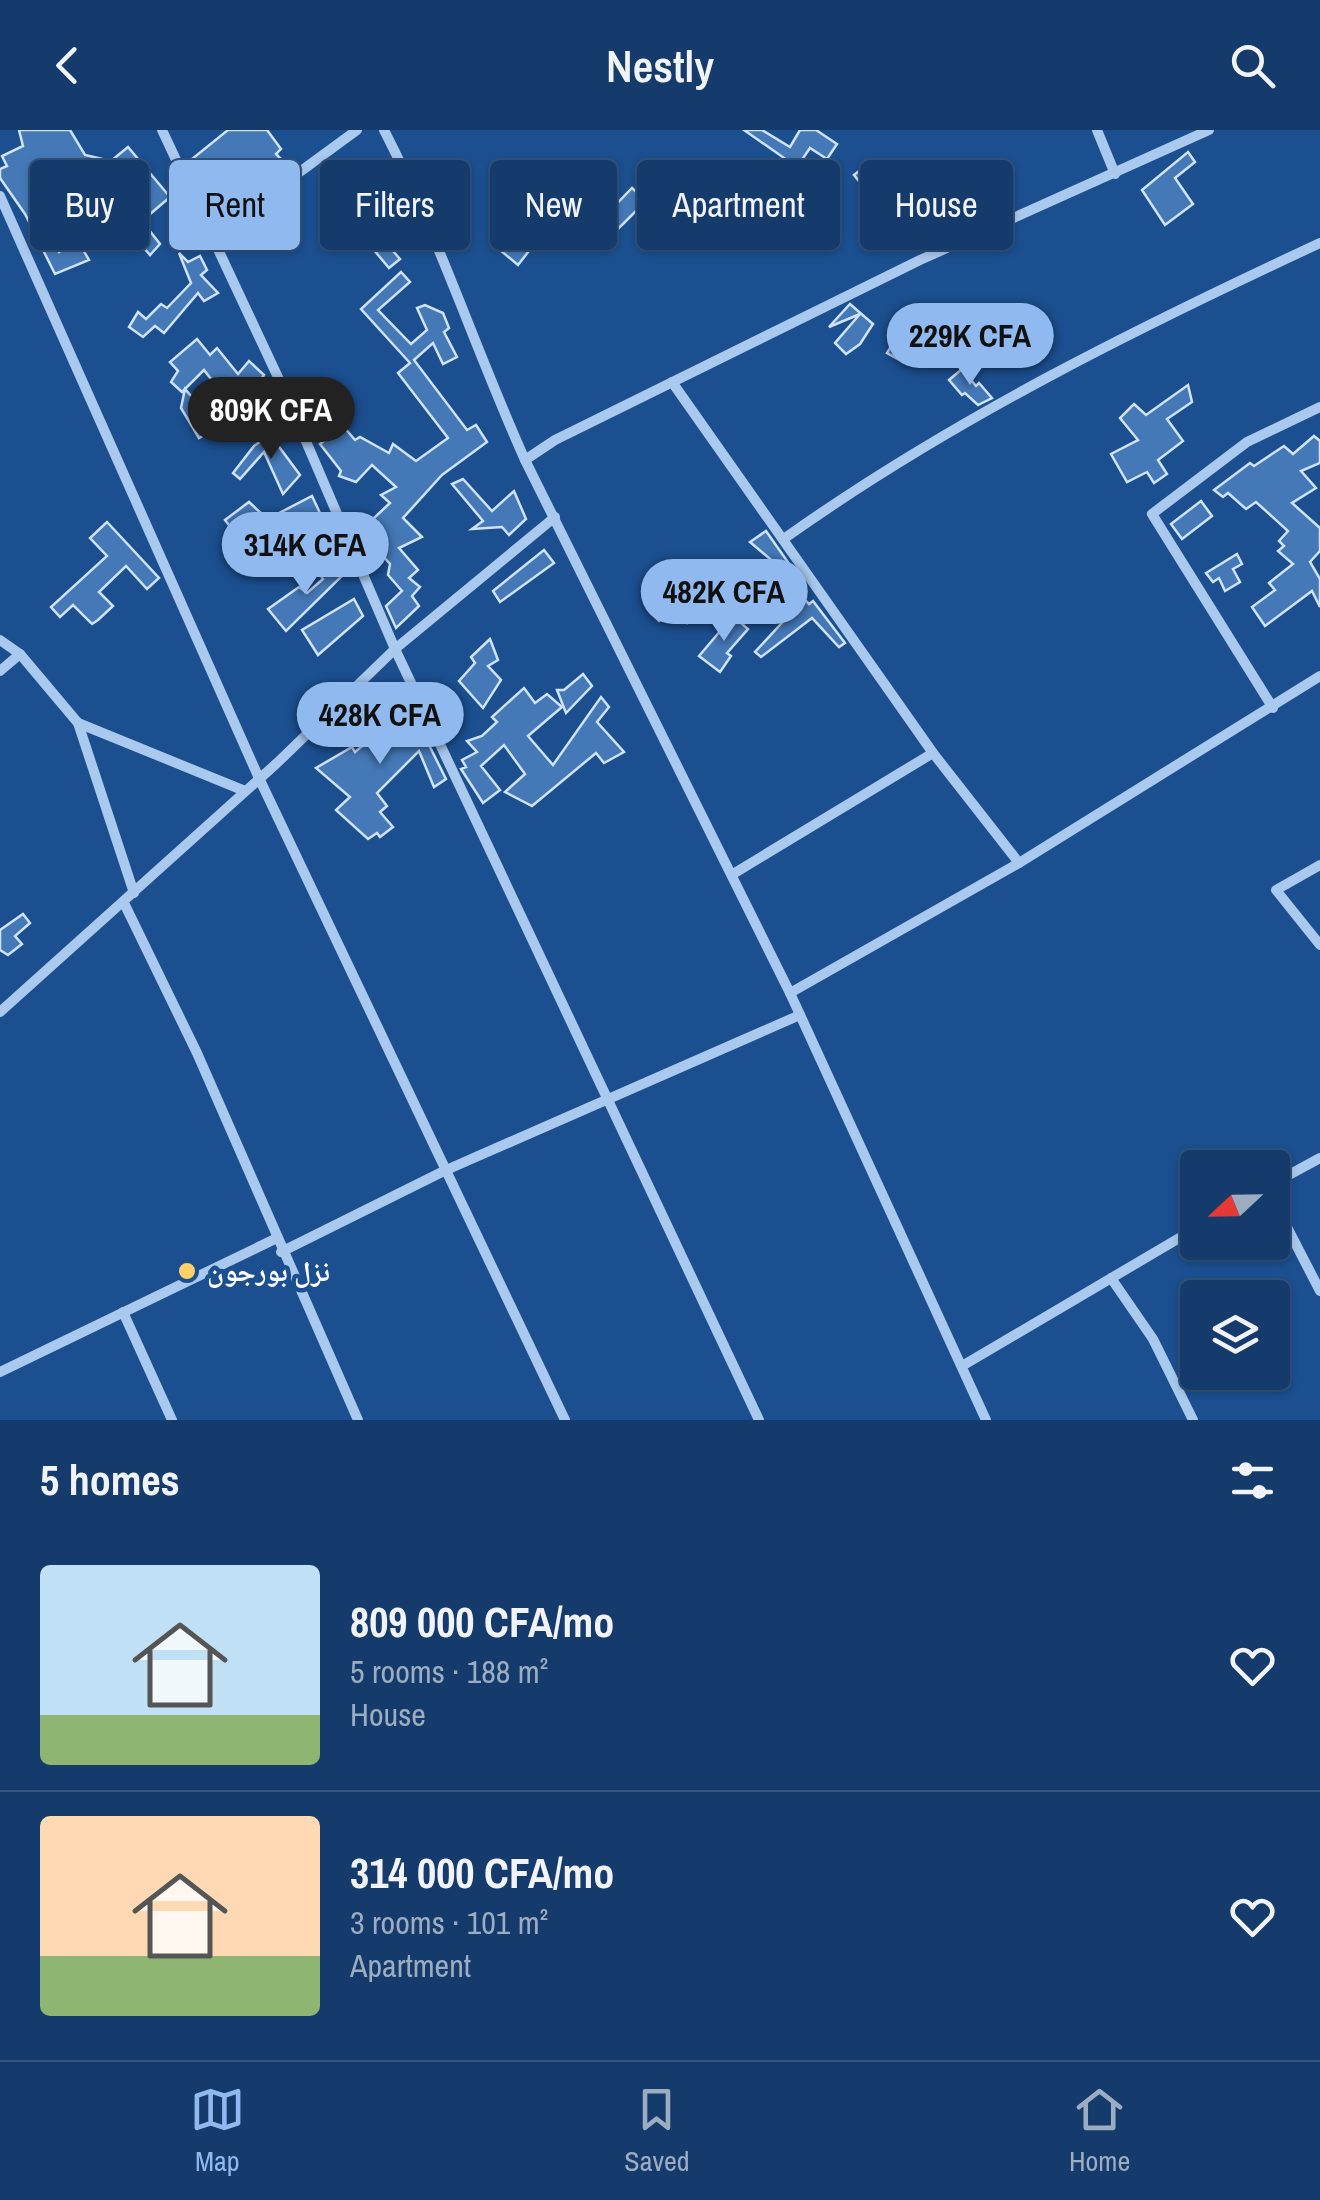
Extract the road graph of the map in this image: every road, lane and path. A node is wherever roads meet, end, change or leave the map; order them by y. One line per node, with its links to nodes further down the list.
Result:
1 (162, 130): 6 (street)
2 (356, 130): 7 (street)
3 (384, 130): 14 (street)
4 (1096, 130): 8 (street)
5 (1209, 130): 8 (street)
6 (176, 160)
7 (300, 172)
8 (1114, 174): 12 (street)
9 (0, 196): 25 (street)
10 (1320, 243): 16 (street)
11 (218, 250): 18 (street)
12 (672, 382): 14 (street); 16 (street)
13 (1320, 408): 22 (street)
14 (526, 460): 15 (street)
15 (555, 517): 18 (street); 29 (street)
16 (784, 538): 24 (street)
17 (0, 640): 19 (street)
18 (395, 648): 25 (street); 36 (street)
19 (20, 654): 20 (street); 23 (street)
20 (0, 671)
21 (1320, 676): 22 (street)
22 (1273, 708): 27 (street)
23 (78, 723): 26 (street); 30 (street)
24 (933, 753): 27 (street); 29 (street)
25 (258, 776): 26 (street); 38 (street)
26 (246, 792): 30 (street)
27 (1020, 863): 33 (street)
28 (1320, 865): 32 (street)
29 (734, 874): 33 (street)
30 (134, 894): 31 (street)
31 (124, 903): 34 (street); 42 (street)
32 (1320, 945)
33 (790, 993): 35 (street)
34 (0, 1012)
35 (800, 1015): 36 (street); 47 (street)
36 (609, 1097): 38 (street); 52 (street)
37 (1320, 1158): 39 (street)
38 (444, 1171): 43 (street); 51 (street)
39 (1290, 1174)
40 (1290, 1233): 45 (street)
41 (1180, 1238): 44 (street)
42 (275, 1239): 43 (street); 46 (street)
43 (281, 1252): 50 (street)
44 (1112, 1278): 47 (street); 54 (street)
45 (1320, 1291)
46 (123, 1312): 48 (street); 49 (street)
47 (962, 1366): 53 (street)
48 (0, 1372)
49 (172, 1420)
50 (358, 1420)
51 (565, 1420)
52 (759, 1420)
53 (986, 1420)
54 (1193, 1420)

